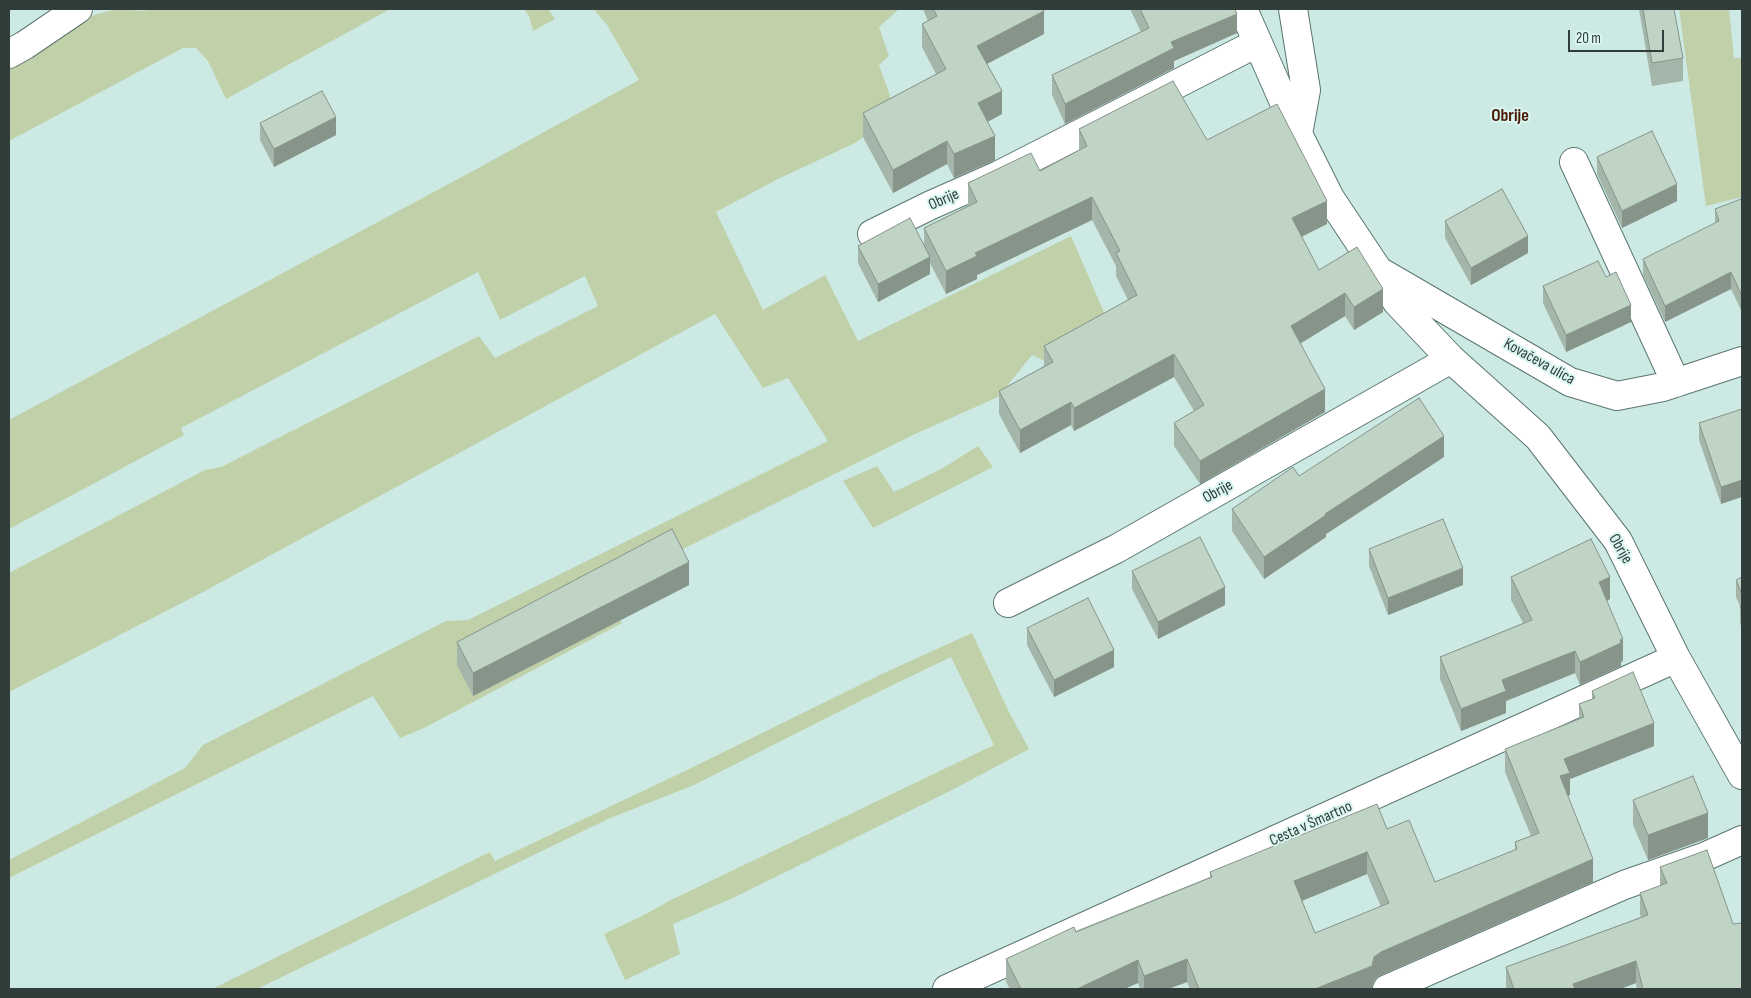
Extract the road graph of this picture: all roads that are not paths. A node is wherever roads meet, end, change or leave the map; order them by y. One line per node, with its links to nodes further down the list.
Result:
1 (78, 9): 5 (street)
2 (1243, 9): 4 (street, Obrije)
3 (1292, 9): 6 (street)
4 (1257, 43): 6 (street, Obrije); 8 (street, Obrije)
5 (9, 54)
6 (1298, 134): 9 (street, Obrije)
7 (1574, 162): 12 (street)
8 (872, 234)
9 (1378, 270): 10 (street, Obrije); 12 (street, Kovačeva ulica)
10 (1451, 359): 13 (street, Obrije); 14 (street, Obrije)
11 (1742, 361): 12 (street, Kovačeva ulica)
12 (1676, 383)
13 (1008, 603)
14 (1676, 658): 15 (street, Obrije); 17 (street, Cesta v Šmartno)
15 (1742, 775)
16 (1742, 840): 18 (street)
17 (946, 989)
18 (1387, 989)

